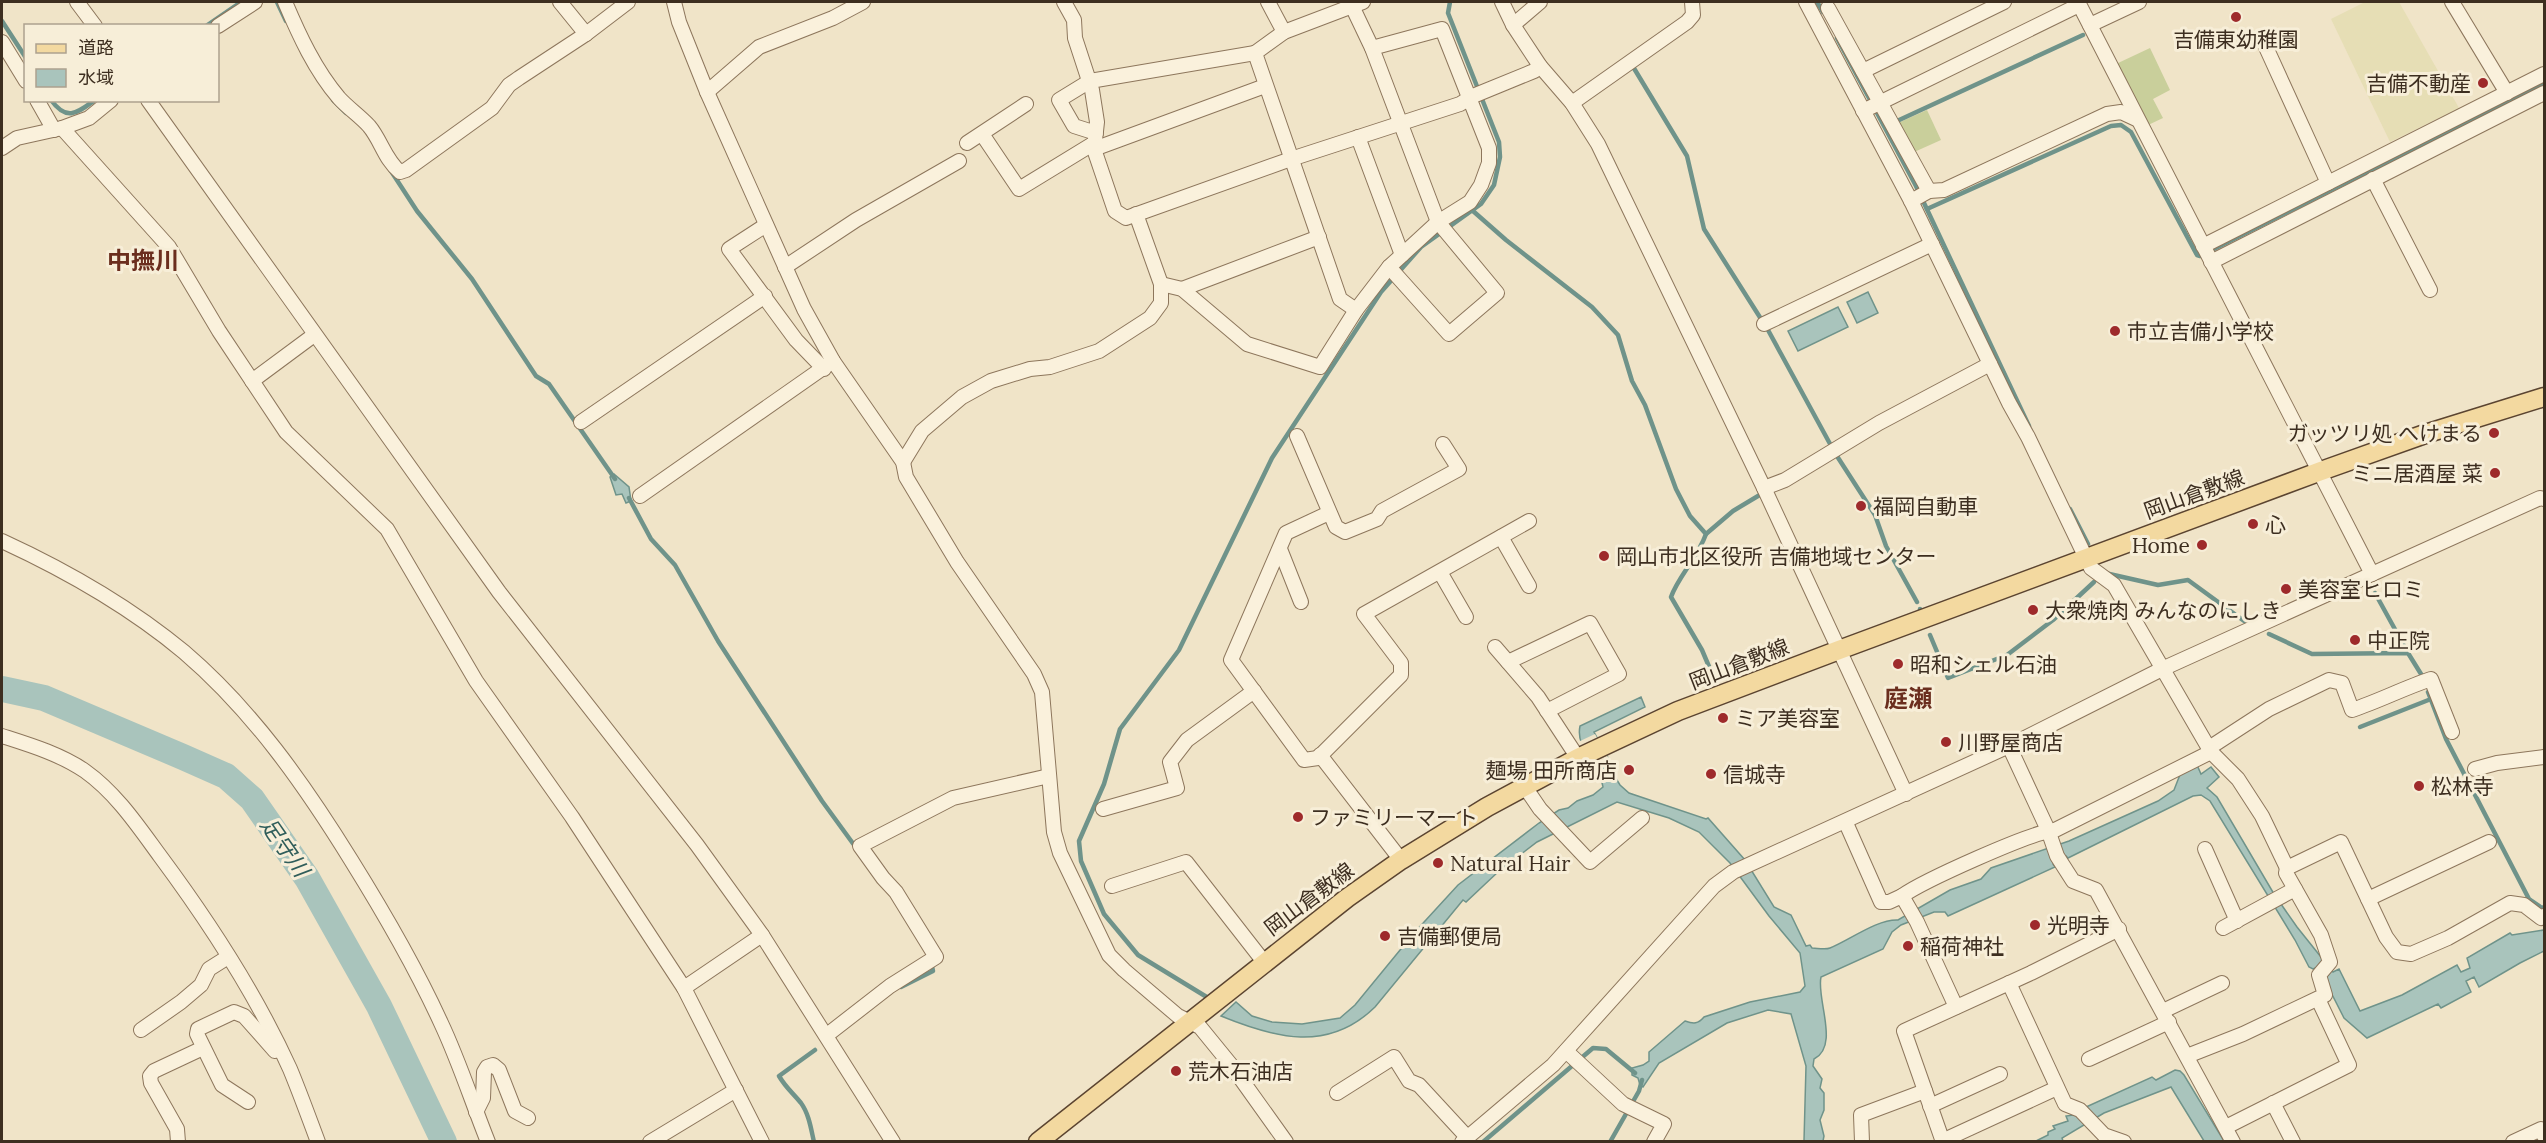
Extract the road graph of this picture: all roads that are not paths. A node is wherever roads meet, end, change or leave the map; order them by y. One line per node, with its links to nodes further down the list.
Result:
1 (77, 2): 20 (street)
2 (255, 2): 21 (street)
3 (285, 2): 25 (street)
4 (560, 2): 25 (street)
5 (628, 2): 25 (street)
6 (674, 2): 36 (street)
7 (863, 2): 36 (street)
8 (1064, 2): 34 (street)
9 (1268, 2): 24 (street)
10 (1502, 2): 22 (street)
11 (1540, 2): 22 (street)
12 (1692, 2): 43 (street)
13 (1806, 2): 19 (street)
14 (2004, 2): 31 (street)
15 (2139, 2): 23 (street)
16 (2452, 2): 37 (street)
17 (2078, 3): 23 (street); 45 (street)
18 (1358, 4): 24 (street); 28 (street)
19 (1825, 10): 31 (street); 45 (street)
20 (93, 24)
21 (219, 25)
22 (1513, 25): 30 (street)
23 (2090, 25): 46 (street)
24 (1284, 32): 29 (street)
25 (586, 34)
26 (2, 42): 33 (street)
27 (2265, 45): 59 (street)
28 (1372, 48): 39 (street); 47 (street)
29 (1255, 53): 34 (street); 35 (street)
30 (1540, 66): 39 (street); 43 (street)
31 (1863, 71): 45 (street)
32 (2544, 74): 37 (street)
33 (24, 78)
34 (1090, 81): 52 (street); 52 (street)
35 (1265, 86): 52 (street); 55 (street)
36 (707, 93): 63 (street)
37 (2507, 93): 57 (street)
38 (2544, 93): 58 (street)
39 (1475, 95): 47 (street); 64 (street)
40 (38, 102): 48 (street)
41 (109, 102): 48 (street)
42 (149, 102): 77 (street)
43 (1572, 103): 87 (street)
44 (1026, 104): 49 (street)
45 (1871, 106): 54 (street)
46 (2136, 118): 61 (street); 67 (street)
47 (1400, 124): 50 (street); 64 (street)
48 (58, 129): 53 (street); 80 (street)
49 (982, 134): 51 (street); 52 (street)
50 (1359, 137): 55 (street); 68 (street)
51 (967, 143)
52 (1094, 143): 62 (street)
53 (2, 148)
54 (1895, 150): 61 (street); 61 (street)
55 (1291, 159): 62 (street); 65 (street)
56 (959, 161): 69 (street)
57 (2348, 173): 59 (street); 60 (street)
58 (2373, 179): 60 (street); 73 (street)
59 (2328, 183): 67 (street)
60 (2355, 188): 67 (street)
61 (1920, 196): 66 (street)
62 (1136, 214): 71 (street)
63 (766, 225): 69 (street); 74 (street)
64 (1442, 227): 68 (street); 70 (street)
65 (1319, 237): 72 (street); 75 (street)
66 (1932, 244): 76 (street); 79 (street)
67 (2206, 253): 86 (street)
68 (1402, 255): 70 (street)
69 (785, 267): 78 (street)
70 (1393, 272): 75 (street)
71 (1161, 284): 72 (street); 85 (street)
72 (1182, 289): 75 (street)
73 (2430, 290)
74 (765, 297): 78 (street); 82 (street)
75 (1356, 310)
76 (1764, 324)
77 (314, 335): 80 (street); 134 (street)
78 (829, 365): 85 (street); 88 (street)
79 (1992, 367): 87 (street); 95 (street)
80 (252, 381): 139 (street)
81 (2544, 397): 86 (main road, 岡山倉敷線)
82 (581, 422)
83 (1297, 436): 90 (street)
84 (1443, 444): 90 (street)
85 (903, 462): 115 (street)
86 (2321, 471): 95 (main road, 岡山倉敷線); 97 (street)
87 (1764, 491): 102 (street)
88 (640, 496)
89 (2544, 499): 97 (street)
90 (1329, 513): 94 (street)
91 (1529, 521): 92 (street)
92 (1501, 537): 96 (street); 98 (street)
93 (2, 541): 159 (street)
94 (1280, 549): 99 (street); 105 (street)
95 (2086, 558): 102 (main road, 岡山倉敷線); 104 (street)
96 (1440, 572): 100 (street); 112 (street)
97 (2372, 574): 104 (street)
98 (1529, 586)
99 (1301, 602)
100 (1466, 617)
101 (1495, 647): 103 (street)
102 (1839, 650): 111 (main road, 岡山倉敷線); 117 (street)
103 (1508, 662): 106 (street); 106 (street)
104 (2162, 669): 109 (street); 110 (street)
105 (1254, 691): 112 (street); 118 (street)
106 (1547, 711): 111 (street)
107 (2452, 732): 110 (street)
108 (2, 736): 135 (street)
109 (2009, 746): 117 (street); 121 (street)
110 (2210, 750): 121 (street); 125 (street)
111 (1588, 752): 116 (main road, 岡山倉敷線)
112 (1320, 755): 124 (street)
113 (2544, 757): 114 (street)
114 (2475, 769)
115 (1049, 776): 142 (street); 145 (street)
116 (1525, 787): 119 (street); 124 (main road, 岡山倉敷線)
117 (1906, 794): 120 (street)
118 (1103, 809)
119 (1642, 818)
120 (1846, 823): 128 (street); 148 (street)
121 (2048, 830): 128 (street); 133 (street)
122 (2489, 842): 129 (street)
123 (2205, 849): 131 (street)
124 (1401, 860): 136 (main road, 岡山倉敷線)
125 (2287, 868): 127 (street); 129 (street)
126 (1112, 886): 136 (street)
127 (2295, 889): 131 (street); 140 (street)
128 (1902, 896): 141 (street)
129 (2368, 899): 130 (street)
130 (2544, 916)
131 (2237, 921): 132 (street)
132 (2223, 928)
133 (2119, 929): 137 (street); 143 (street)
134 (762, 935): 139 (street); 145 (street)
135 (228, 957): 144 (street); 150 (street)
136 (1263, 962): 142 (main road, 岡山倉敷線)
137 (2009, 983): 141 (street); 152 (street)
138 (2223, 983): 143 (street)
139 (684, 988): 153 (street)
140 (2318, 999): 147 (street); 157 (street)
141 (1956, 1007): 154 (street)
142 (1195, 1016): 171 (main road, 岡山倉敷線); 172 (street)
143 (2166, 1017): 147 (street); 149 (street)
144 (141, 1030)
145 (827, 1035): 170 (street)
146 (203, 1048): 150 (street); 156 (street); 165 (street)
147 (2187, 1056): 161 (street)
148 (1574, 1058): 163 (street); 173 (street)
149 (2089, 1059)
150 (290, 1069): 166 (street)
151 (2000, 1074): 158 (street)
152 (2057, 1088): 164 (street); 175 (street)
153 (736, 1090): 168 (street); 169 (street)
154 (1925, 1091): 158 (street); 174 (street)
155 (1337, 1094): 163 (street)
156 (248, 1102)
157 (2273, 1103): 161 (street); 177 (street)
158 (1930, 1106): 164 (street)
159 (476, 1112): 160 (street); 167 (street)
160 (528, 1118)
161 (2226, 1127): 176 (street)
162 (2544, 1136): 178 (street)
163 (1465, 1139)
164 (1942, 1141)
165 (178, 1142)
166 (318, 1142)
167 (488, 1142)
168 (650, 1142)
169 (762, 1142)
170 (893, 1142)
171 (1038, 1142)
172 (1286, 1142)
173 (1654, 1142)
174 (1862, 1142)
175 (2124, 1142)
176 (2233, 1142)
177 (2293, 1142)
178 (2513, 1142)

